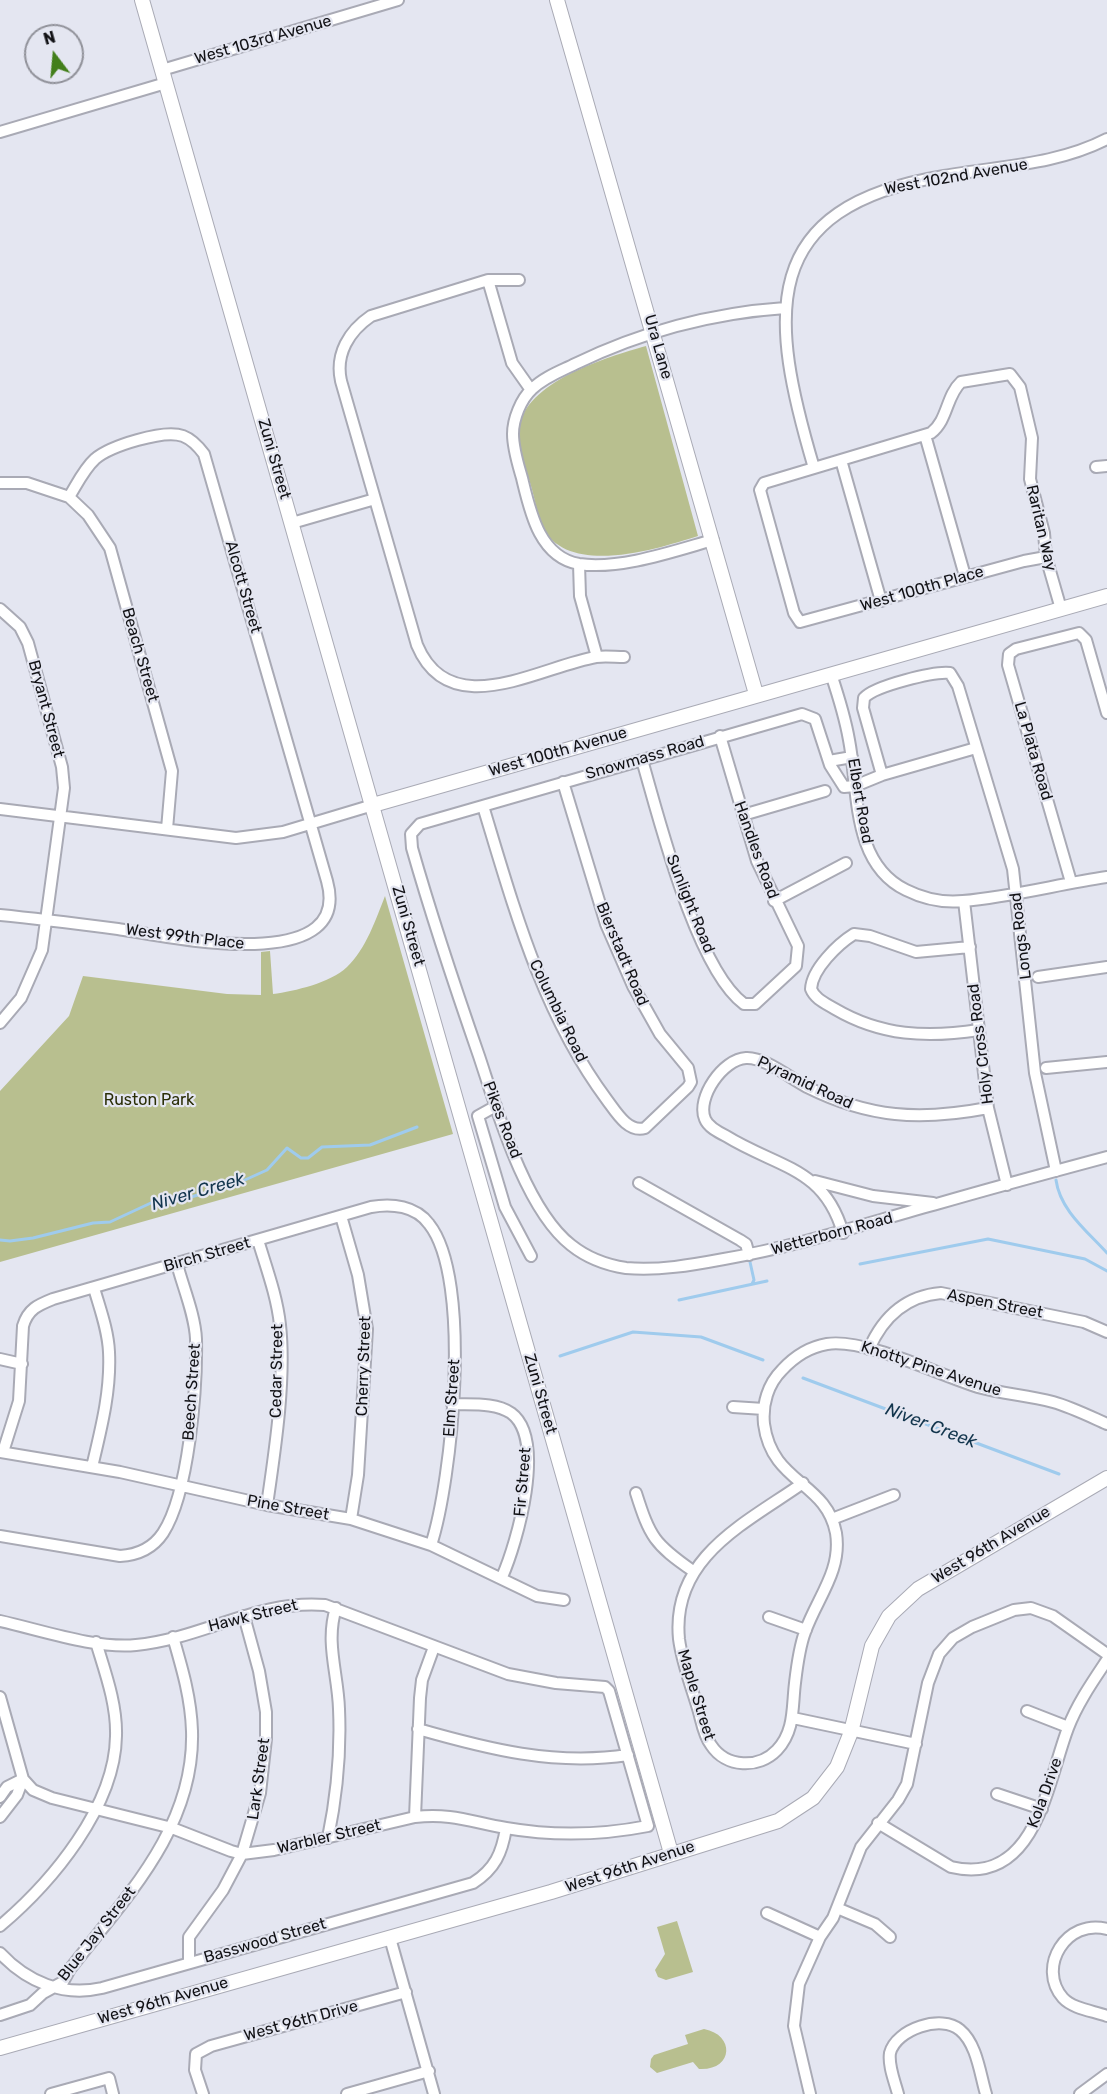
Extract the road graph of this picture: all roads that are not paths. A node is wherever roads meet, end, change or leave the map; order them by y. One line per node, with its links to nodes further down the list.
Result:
1 (142, 0): 4 (street, Zuni Street)
2 (398, 0): 4 (street, West 103rd Avenue)
3 (557, 0): 10 (street, Ura Lane)
4 (164, 77): 5 (street, West 103rd Avenue); 18 (street, Zuni Street)
5 (0, 132)
6 (1107, 139): 9 (street, West 102nd Avenue)
7 (488, 280): 8 (street); 11 (street); 17 (street)
8 (519, 280)
9 (785, 308): 10 (street); 14 (street, West 102nd Avenue)
10 (654, 334): 11 (street); 19 (street, Ura Lane)
11 (531, 390): 21 (street)
12 (925, 435): 13 (street); 20 (street, Raritan Way); 22 (street)
13 (842, 460): 14 (street); 24 (street)
14 (813, 468): 24 (street, West 100th Place)
15 (0, 483): 16 (street)
16 (69, 497): 46 (street, Alcott Street); 47 (street, Beach Street)
17 (375, 499): 18 (street); 27 (street)
18 (292, 523): 41 (street, Zuni Street)
19 (713, 540): 21 (street); 30 (street, Ura Lane)
20 (1046, 557): 22 (street, West 100th Place); 26 (street, Raritan Way)
21 (579, 564): 27 (street)
22 (966, 576): 24 (street, West 100th Place)
23 (1107, 596): 26 (street, West 100th Avenue)
24 (881, 601)
25 (0, 609): 45 (street, Bryant Street)
26 (1061, 609): 29 (street, West 100th Avenue)
27 (597, 657): 28 (street)
28 (624, 657)
29 (831, 674): 30 (street, West 100th Avenue); 34 (street, Elbert Road)
30 (756, 694): 41 (street, West 100th Avenue)
31 (1107, 713): 52 (street, La Plata Road)
32 (720, 736): 35 (street, Snowmass Road); 36 (street, Snowmass Road); 44 (street, Handles Road)
33 (976, 748): 37 (street); 37 (street, Longs Road); 53 (street, Longs Road)
34 (852, 757): 36 (street); 39 (street, Elbert Road)
35 (642, 760): 38 (street, Snowmass Road); 61 (street, Sunlight Road)
36 (829, 761): 39 (street)
37 (882, 775): 39 (street)
38 (563, 782): 42 (street, Snowmass Road); 67 (street, Bierstadt Road)
39 (855, 786): 55 (street, Elbert Road)
40 (825, 791): 44 (street)
41 (373, 806): 46 (street, West 100th Avenue); 136 (street, Zuni Street)
42 (483, 806): 48 (street, Snowmass Road); 67 (street, Columbia Road)
43 (0, 809): 45 (street, West 100th Avenue)
44 (743, 815): 54 (street, Handles Road)
45 (60, 818): 47 (street, West 100th Avenue); 57 (street, Bryant Street)
46 (310, 824): 47 (street, West 100th Avenue); 51 (street, Alcott Street)
47 (167, 829)
48 (413, 830): 66 (street, Pikes Road)
49 (846, 863): 54 (street)
50 (1107, 877): 52 (street, Elbert Road)
51 (327, 881): 57 (street, West 99th Place)
52 (1071, 882): 53 (street, Elbert Road)
53 (1016, 892): 55 (street, Elbert Road); 70 (street, Longs Road)
54 (774, 901): 61 (street, Handles Road)
55 (964, 901): 58 (street, Holy Cross Road)
56 (0, 915): 57 (street, West 99th Place)
57 (47, 919): 62 (street, Bryant Street)
58 (970, 947): 63 (street, Holy Cross Road); 63 (street)
59 (1107, 967): 60 (street)
60 (1038, 976)
61 (776, 987)
62 (0, 1023)
63 (979, 1030): 68 (street, Holy Cross Road)
64 (1107, 1062): 65 (street)
65 (1046, 1068)
66 (496, 1106): 80 (street); 81 (street, Pikes Road)
67 (667, 1108)
68 (988, 1108): 71 (street, Pyramid Road); 73 (street, Holy Cross Road)
69 (1107, 1157): 70 (street, Wetterborn Road)
70 (1056, 1171): 73 (street, Wetterborn Road)
71 (812, 1180): 74 (street, Wetterborn Road); 76 (street, Pyramid Road)
72 (639, 1184): 79 (street)
73 (1007, 1185): 74 (street, Wetterborn Road)
74 (938, 1203): 76 (street, Wetterborn Road)
75 (341, 1216): 77 (street, Birch Street); 78 (street, Birch Street); 100 (street, Cherry Street)
76 (843, 1233): 79 (street, Wetterborn Road)
77 (258, 1240): 82 (street, Birch Street); 99 (street, Cedar Street)
78 (442, 1251): 88 (street, Elm Street)
79 (749, 1255): 81 (street, Wetterborn Road)
80 (531, 1256)
81 (725, 1259)
82 (177, 1264): 83 (street, Birch Street); 96 (street, Beech Street)
83 (94, 1288): 87 (street, Birch Street); 93 (street)
84 (1107, 1332): 85 (street, Aspen Street)
85 (869, 1349): 90 (street, Knotty Pine Avenue); 91 (street, Knotty Pine Avenue)
86 (0, 1359): 87 (street)
87 (22, 1364): 92 (street, Birch Street)
88 (452, 1404): 103 (street, Elm Street); 105 (street, Fir Street)
89 (733, 1407): 90 (street)
90 (764, 1409): 95 (street, Knotty Pine Avenue)
91 (1107, 1424)
92 (2, 1452): 93 (street, Pine Street)
93 (92, 1467): 96 (street, Pine Street)
94 (1107, 1478): 122 (street, West 96th Avenue)
95 (802, 1483): 101 (street, Knotty Pine Avenue); 104 (street)
96 (180, 1487): 99 (street, Pine Street); 102 (street, Beech Street)
97 (636, 1493): 104 (street)
98 (894, 1495): 101 (street)
99 (267, 1505): 100 (street, Pine Street)
100 (351, 1519): 103 (street, Pine Street)
101 (832, 1519): 111 (street, Knotty Pine Avenue)
102 (0, 1536)
103 (431, 1545): 105 (street, Pine Street)
104 (693, 1571): 119 (street, Maple Street)
105 (501, 1577): 106 (street, Pine Street)
106 (564, 1600)
107 (336, 1608): 108 (street, Hawk Street); 114 (street, Hawk Street); 135 (street)
108 (244, 1616): 112 (street, Hawk Street); 137 (street, Lark Street)
109 (769, 1617): 111 (street)
110 (0, 1621): 113 (street, Hawk Street)
111 (806, 1630): 119 (street, Knotty Pine Avenue)
112 (173, 1637): 113 (street, Hawk Street); 133 (street, Blue Jay Street)
113 (96, 1642): 128 (street)
114 (434, 1647): 121 (street); 124 (street, Hawk Street)
115 (1107, 1654): 123 (street)
116 (1107, 1660): 120 (street, Kola Drive)
117 (0, 1697): 125 (street)
118 (1027, 1711): 120 (street)
119 (793, 1718): 122 (street)
120 (1068, 1727): 129 (street, Kola Drive)
121 (418, 1729): 124 (street); 130 (street)
122 (851, 1732): 123 (street); 136 (street, West 96th Avenue)
123 (916, 1744): 132 (street)
124 (627, 1755): 134 (street, Warbler Street)
125 (23, 1779): 127 (street); 128 (street); 131 (street)
126 (997, 1794): 129 (street)
127 (0, 1797)
128 (99, 1809): 133 (street); 140 (street)
129 (1042, 1809): 132 (street, Kola Drive)
130 (415, 1816): 134 (street, Warbler Street); 135 (street, Warbler Street)
131 (0, 1817)
132 (878, 1823): 138 (street)
133 (172, 1828): 137 (street); 147 (street, Blue Jay Street)
134 (506, 1828): 146 (street, Basswood Street)
135 (328, 1838): 137 (street, Warbler Street)
136 (671, 1853): 144 (street, West 96th Avenue)
137 (242, 1854): 146 (street, Lark Street)
138 (837, 1908): 142 (street); 143 (street)
139 (767, 1913): 142 (street)
140 (0, 1926)
141 (1107, 1929): 150 (street)
142 (820, 1937): 159 (street)
143 (890, 1937)
144 (390, 1938): 148 (street); 151 (street, West 96th Avenue)
145 (0, 1953): 147 (street, Basswood Street)
146 (189, 1963): 147 (street, Basswood Street)
147 (53, 1988): 149 (street, Blue Jay Street)
148 (406, 1992): 152 (street); 156 (street, West 96th Drive)
149 (0, 2015)
150 (1107, 2016)
151 (0, 2048)
152 (429, 2071): 157 (street); 158 (street)
153 (1107, 2074): 162 (street)
154 (51, 2094): 155 (street)
155 (113, 2094)
156 (202, 2094)
157 (347, 2094)
158 (434, 2094)
159 (810, 2094)
160 (898, 2094): 161 (street)
161 (986, 2094)
162 (1080, 2094)

